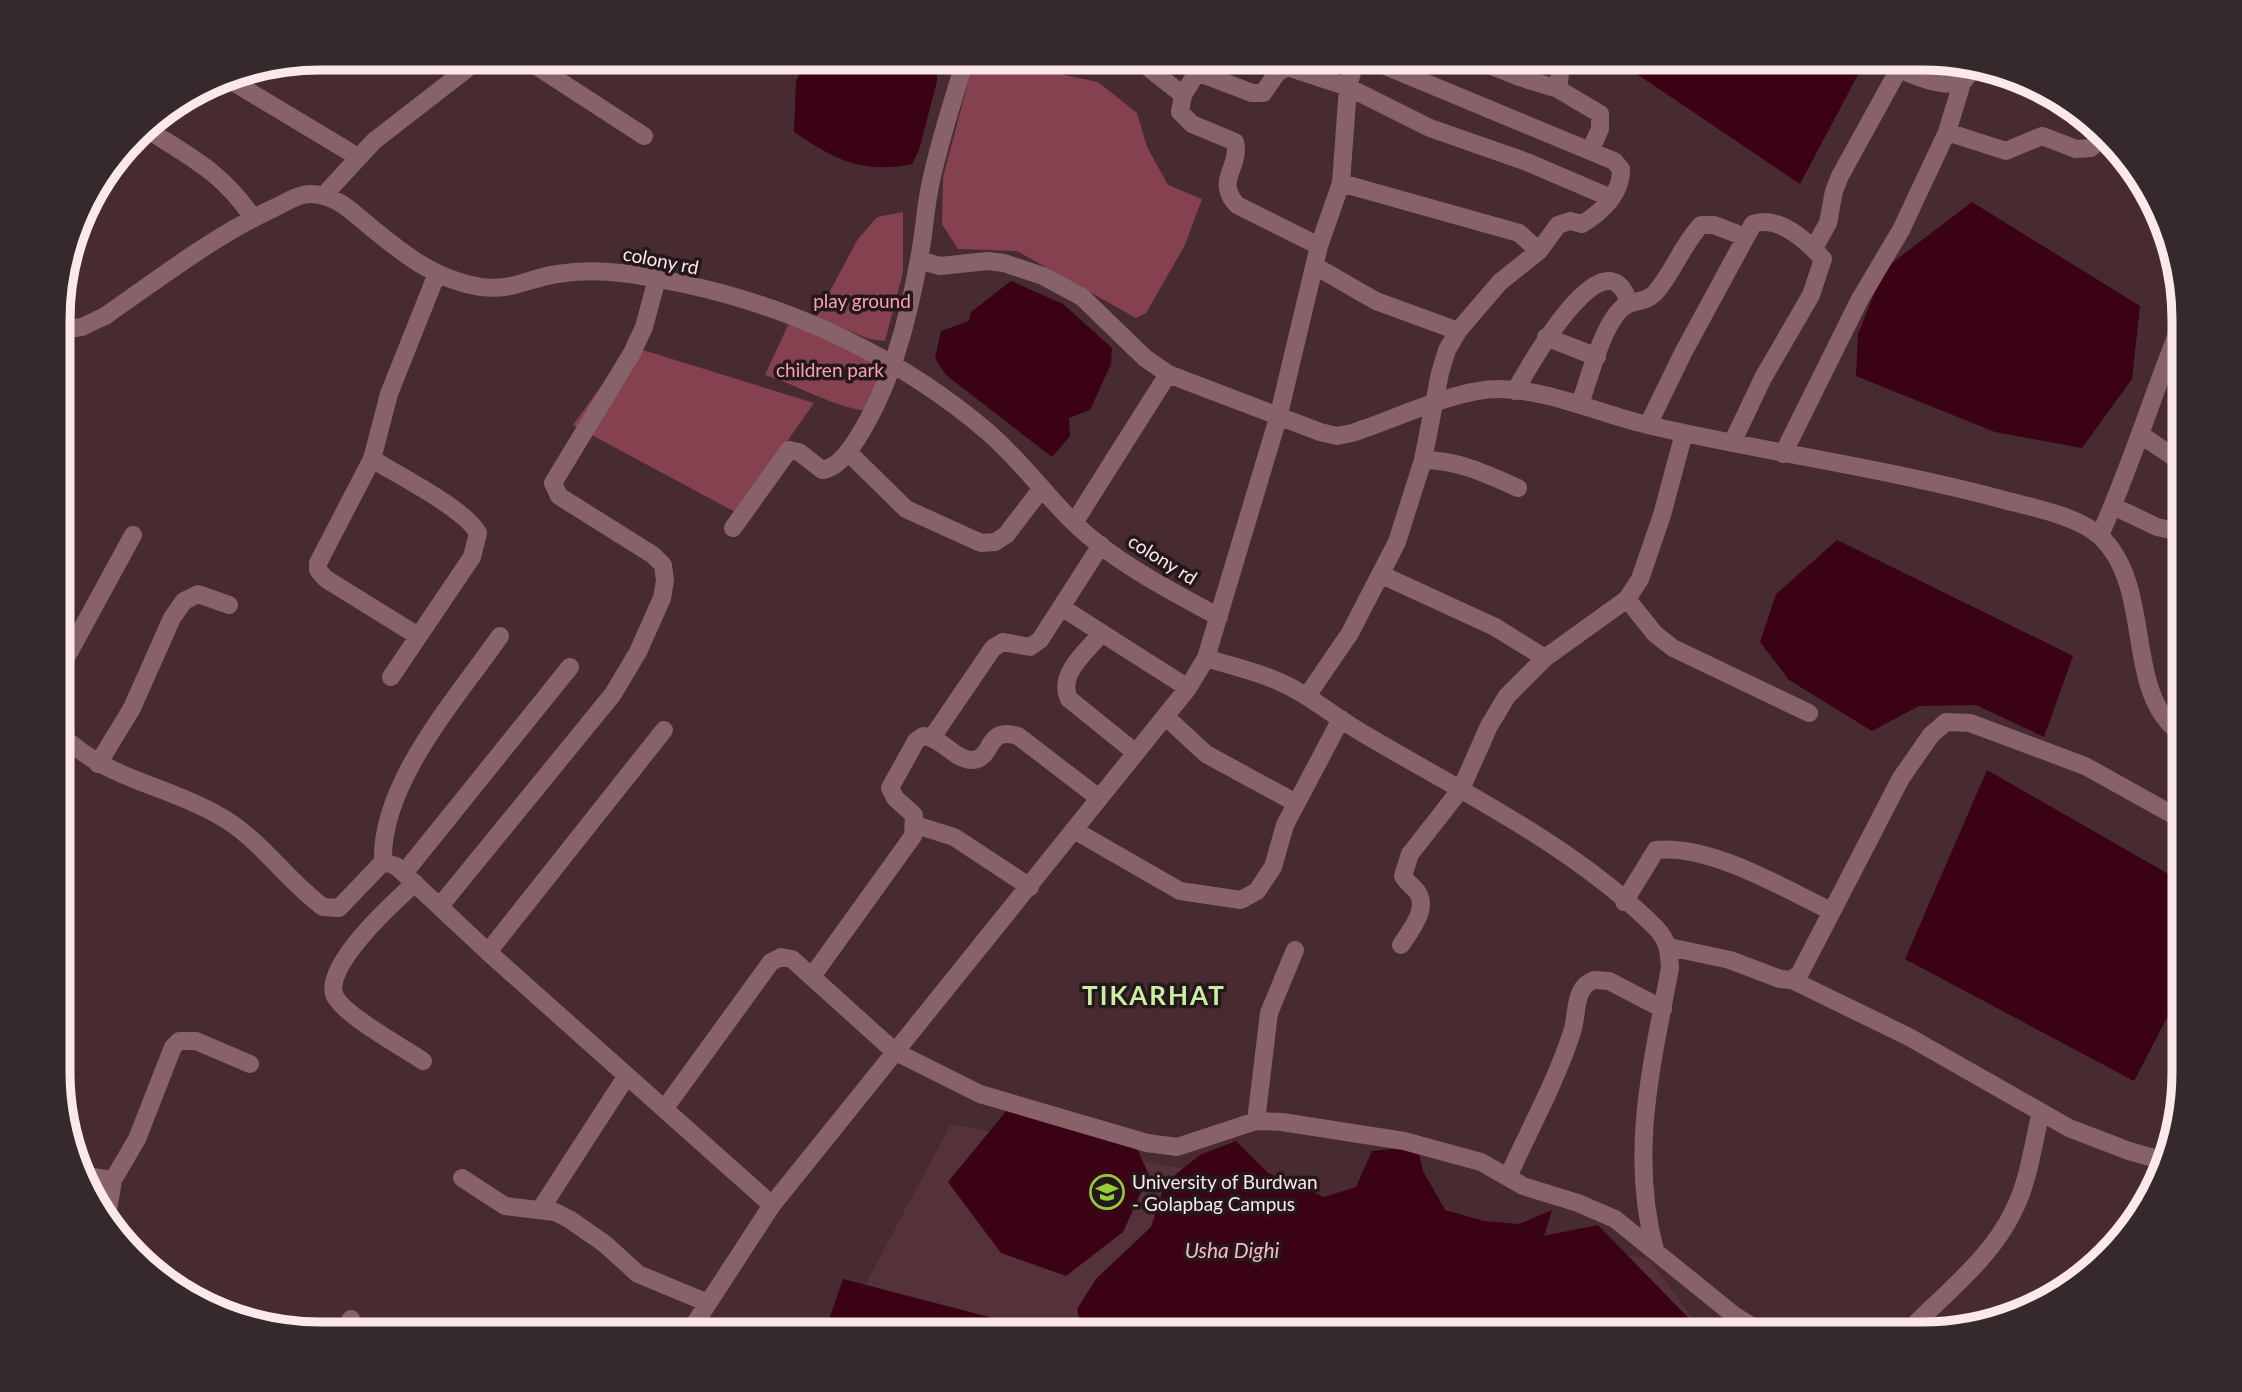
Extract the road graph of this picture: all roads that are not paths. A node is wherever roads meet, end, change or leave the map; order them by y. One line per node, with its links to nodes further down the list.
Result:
1 (466, 70): 26 (street)
2 (543, 70): 23 (street)
3 (963, 70): 35 (street)
4 (1151, 70): 20 (street)
5 (1198, 70): 20 (street)
6 (1210, 70): 7 (street)
7 (1282, 70)
8 (1295, 70): 18 (street)
9 (1353, 70): 18 (street)
10 (1395, 70): 25 (street)
11 (1500, 70): 19 (street)
12 (1560, 70): 19 (street)
13 (1898, 70): 33 (street)
14 (1916, 70): 16 (street)
15 (1968, 75): 16 (street)
16 (1962, 83): 21 (street)
17 (237, 84): 26 (street)
18 (1349, 87): 27 (street); 29 (street)
19 (1558, 89): 25 (street)
20 (1183, 95): 32 (street)
21 (1947, 132): 24 (street); 56 (street)
22 (153, 133): 30 (street)
23 (645, 136)
24 (2097, 142)
25 (1590, 151): 29 (street)
26 (358, 157): 28 (street)
27 (1341, 183): 32 (street); 34 (street)
28 (324, 195): 30 (street); 37 (street, colony rd)
29 (1611, 198): 34 (street)
30 (253, 218): 40 (street)
31 (1745, 237): 33 (street); 39 (street); 51 (street)
32 (1320, 246): 36 (street)
33 (1814, 248): 54 (street)
34 (1539, 250): 41 (street)
35 (919, 260): 45 (street); 46 (street)
36 (1315, 266): 41 (street); 50 (street)
37 (436, 276): 38 (street, colony rd); 58 (street)
38 (657, 279): 45 (street, colony rd); 103 (street)
39 (1629, 303): 42 (street); 44 (street)
40 (70, 329)
41 (1458, 331): 49 (street)
42 (1546, 337): 44 (street); 47 (street)
43 (2171, 348): 53 (street)
44 (1597, 357): 48 (street)
45 (895, 363): 55 (street); 60 (street, colony rd)
46 (1168, 373): 50 (street); 63 (street)
47 (1515, 391): 48 (street); 49 (street)
48 (1580, 404): 51 (street)
49 (1433, 406): 50 (street); 59 (street)
50 (1278, 418): 73 (street)
51 (1648, 425): 52 (street)
52 (1684, 432): 54 (street); 70 (street)
53 (2141, 435): 57 (street); 62 (street)
54 (1732, 443): 56 (street)
55 (848, 452): 60 (street); 64 (street)
56 (1783, 454): 67 (street)
57 (2171, 455)
58 (372, 459): 75 (street); 75 (street)
59 (1423, 460): 61 (street); 69 (street)
60 (1042, 488): 63 (street, colony rd)
61 (1518, 488)
62 (2113, 506): 65 (street); 67 (street)
63 (1074, 523): 68 (street, colony rd)
64 (733, 528)
65 (2171, 530)
66 (133, 535): 77 (street)
67 (2099, 535): 87 (street)
68 (1101, 545): 72 (street); 73 (street, colony rd)
69 (1382, 575): 79 (street); 83 (street)
70 (1627, 599): 79 (street); 84 (street)
71 (229, 605): 92 (street)
72 (1061, 607): 74 (street); 89 (street)
73 (1219, 617): 78 (street)
74 (1102, 633): 82 (street); 91 (street)
75 (418, 636): 81 (street)
76 (500, 636): 99 (street)
77 (70, 651)
78 (1206, 658): 82 (street); 83 (street)
79 (1545, 658): 93 (street)
80 (570, 667): 100 (street)
81 (391, 677)
82 (1188, 688): 85 (street)
83 (1307, 696): 86 (street)
84 (1809, 713)
85 (1165, 716): 91 (street); 95 (street)
86 (1340, 719): 93 (street); 95 (street)
87 (2172, 726)
88 (664, 730): 108 (street)
89 (933, 736): 94 (street); 97 (street)
90 (70, 742): 92 (street)
91 (1136, 753): 94 (street)
92 (98, 764): 99 (street)
93 (1461, 789): 102 (street); 105 (street)
94 (1099, 798): 98 (street)
95 (1296, 803): 98 (street)
96 (2172, 814): 104 (street)
97 (916, 825): 101 (street); 109 (street)
98 (1074, 830): 101 (street)
99 (383, 862): 100 (street)
100 (410, 878): 103 (street); 113 (street)
101 (1030, 887): 112 (street)
102 (1624, 902): 104 (street); 106 (street)
103 (440, 906): 108 (street)
104 (1831, 911): 110 (street)
105 (1401, 945)
106 (1669, 947): 110 (street); 111 (street)
107 (1295, 950): 118 (street)
108 (488, 952): 115 (street)
109 (813, 975): 112 (street); 116 (street)
110 (1792, 979): 117 (street)
111 (1663, 1009): 121 (street); 127 (street)
112 (894, 1051): 118 (street); 125 (street)
113 (423, 1061)
114 (250, 1064): 123 (street)
115 (626, 1077): 116 (street); 126 (street)
116 (665, 1108): 125 (street)
117 (2041, 1112): 119 (street); 131 (street)
118 (1256, 1121): 121 (street)
119 (2157, 1158)
120 (93, 1176): 123 (street)
121 (1508, 1177): 127 (street)
122 (462, 1178): 126 (street)
123 (113, 1180): 124 (street)
124 (109, 1205)
125 (772, 1205): 128 (street)
126 (540, 1210): 128 (street)
127 (1655, 1250): 130 (street)
128 (708, 1303): 129 (street)
129 (696, 1322)
130 (1745, 1322)
131 (1917, 1322)

